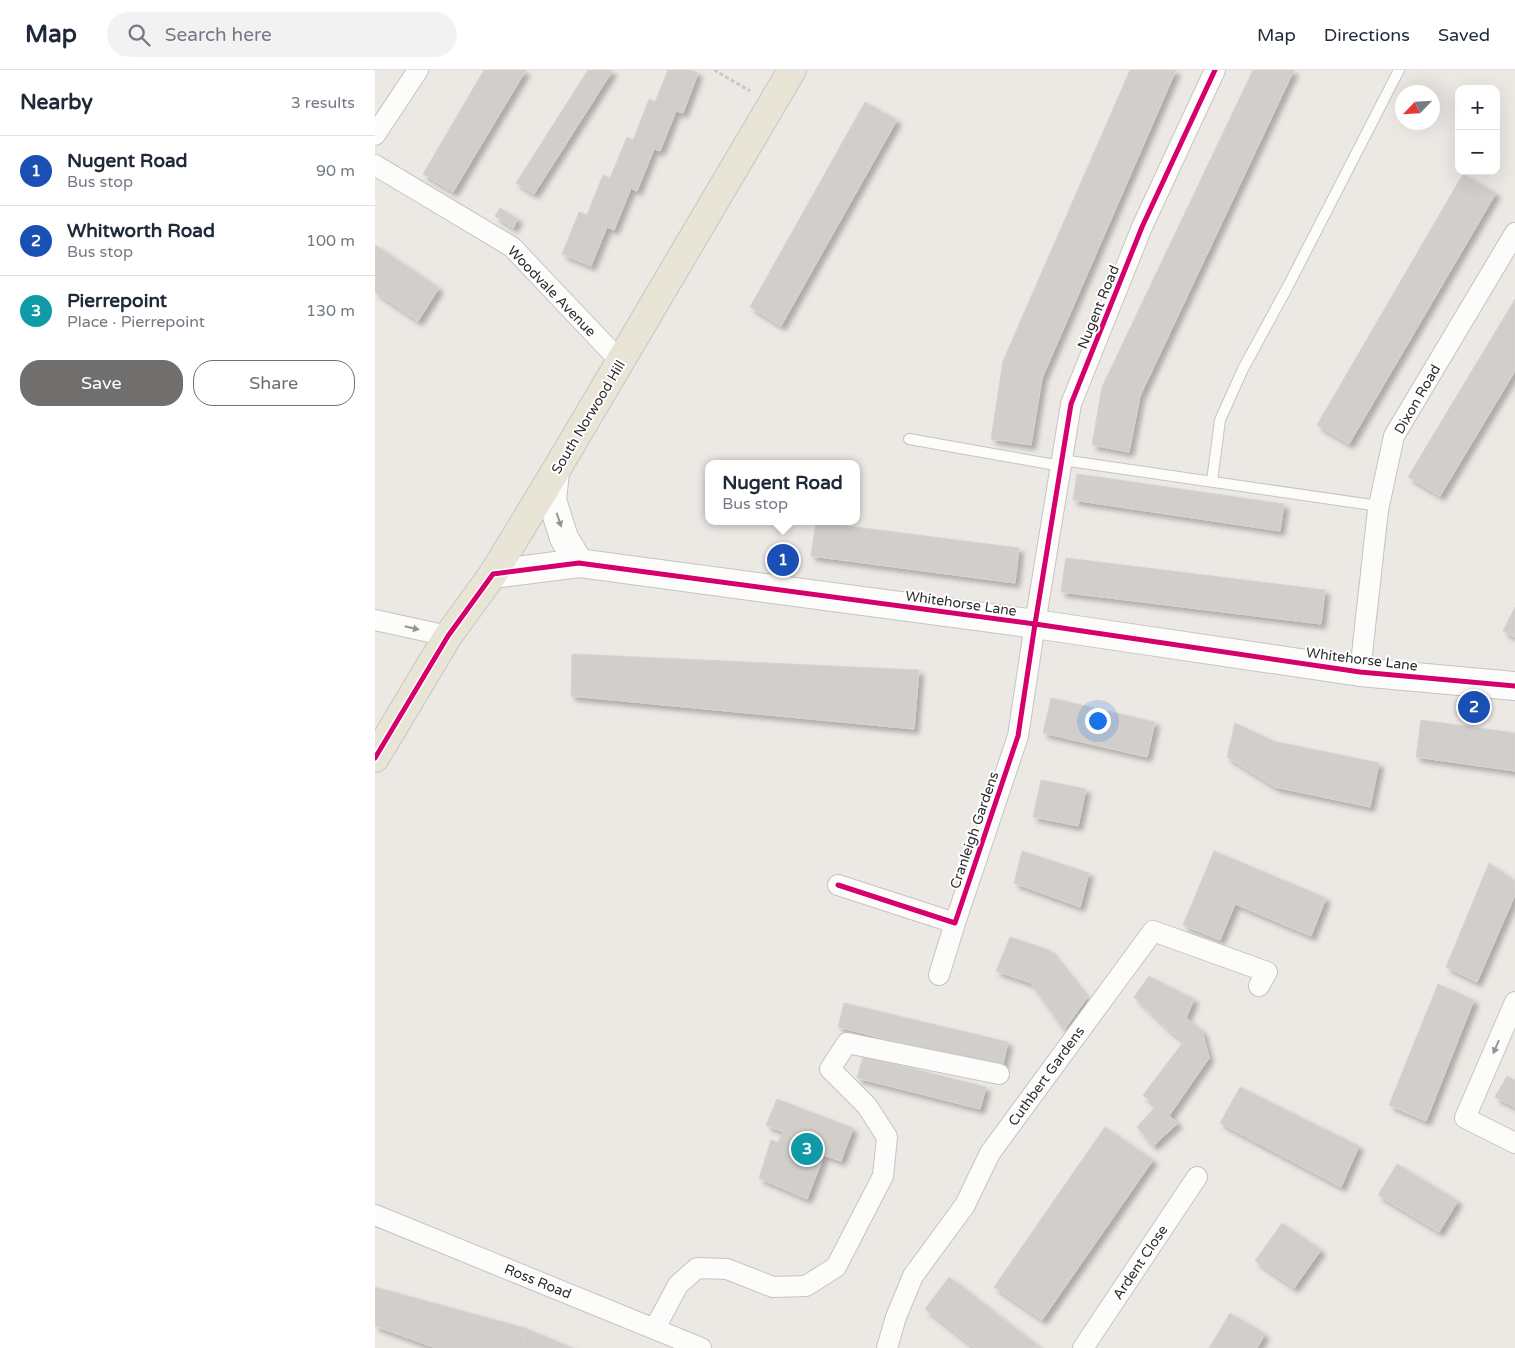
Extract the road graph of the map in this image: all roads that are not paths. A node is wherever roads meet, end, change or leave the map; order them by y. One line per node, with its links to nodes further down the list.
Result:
1 (418, 70): 5 (street)
2 (792, 70): 8 (main road, South Norwood Hill)
3 (1215, 70): 10 (street, Nugent Road)
4 (1399, 70): 12 (lane)
5 (375, 135)
6 (375, 164): 8 (street, Woodvale Avenue)
7 (1515, 233): 13 (street, Dixon Road)
8 (621, 362): 11 (main road, South Norwood Hill)
9 (909, 439): 10 (lane)
10 (1061, 463): 12 (lane); 17 (street, Nugent Road)
11 (555, 472): 14 (main road, one-way to 14); 15 (main road, South Norwood Hill)
12 (1211, 481): 13 (lane)
13 (1379, 506): 19 (street, Dixon Road)
14 (579, 564): 15 (main road, Whitehorse Lane); 17 (main road, Whitehorse Lane)
15 (493, 574): 18 (main road, South Norwood Hill)
16 (375, 620): 18 (street, one-way to 18)
17 (1035, 624): 19 (main road, Whitehorse Lane); 23 (street, Cranleigh Gardens)
18 (448, 636): 21 (main road, South Norwood Hill)
19 (1361, 672): 20 (main road, Whitehorse Lane)
20 (1515, 686)
21 (375, 758)
22 (838, 885): 23 (street)
23 (955, 923): 24 (street, Cranleigh Gardens)
24 (939, 975)
25 (1259, 986): 33 (street, Cuthbert Gardens)
26 (1515, 1002): 28 (street, one-way to 28)
27 (999, 1074): 31 (street)
28 (1515, 1143)
29 (1197, 1177): 34 (street, Ardent Close)
30 (375, 1215): 31 (street, Ross Road)
31 (655, 1328): 32 (street, Ross Road)
32 (701, 1348)
33 (887, 1348)
34 (1083, 1348)

